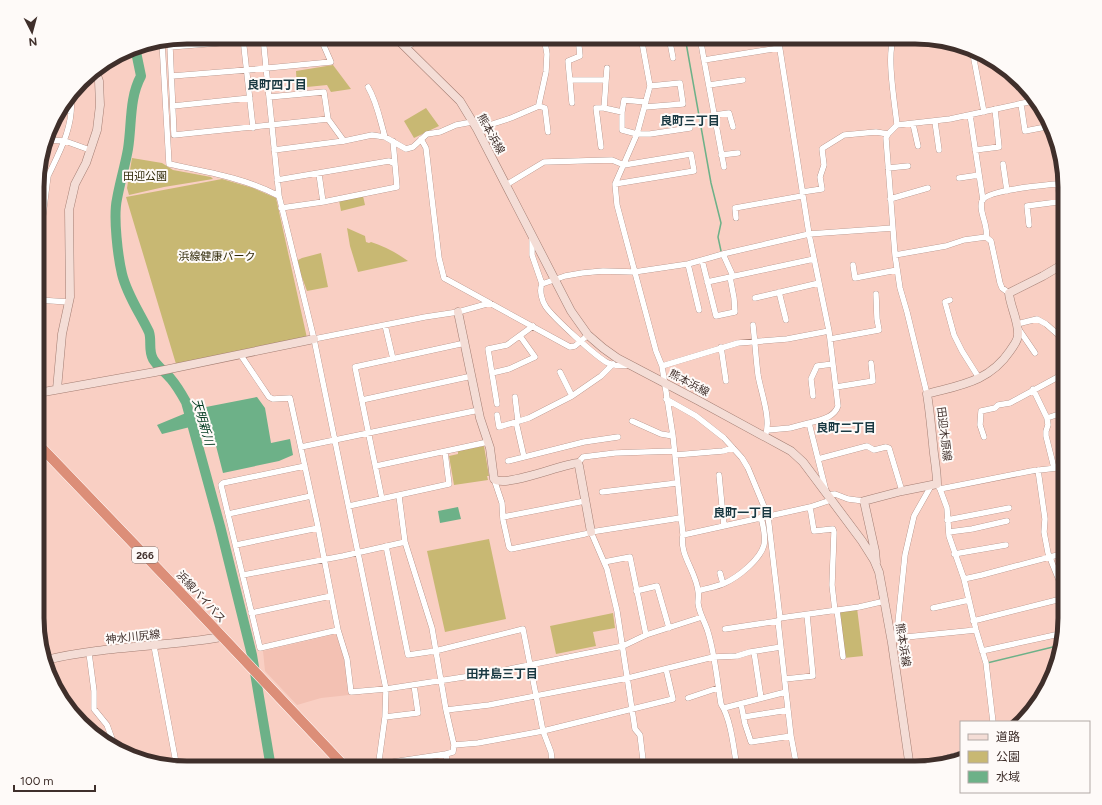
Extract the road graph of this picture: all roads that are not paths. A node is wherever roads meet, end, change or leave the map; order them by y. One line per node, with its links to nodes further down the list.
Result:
1 (197, 44): 24 (street)
2 (244, 44): 22 (street)
3 (264, 44): 20 (street)
4 (323, 44): 20 (street)
5 (403, 44): 15 (main road, 熊本浜線)
6 (412, 44): 15 (street)
7 (545, 44): 39 (street)
8 (579, 44): 25 (street)
9 (642, 44): 29 (street)
10 (670, 44): 18 (street)
11 (701, 44): 19 (street)
12 (779, 44): 16 (street)
13 (892, 44): 52 (street)
14 (162, 46): 93 (street)
15 (406, 47): 51 (main road, 熊本浜線)
16 (779, 48): 19 (street); 92 (street)
17 (974, 57): 45 (street)
18 (673, 58)
19 (704, 60): 28 (street)
20 (266, 68): 22 (street); 31 (street)
21 (607, 68): 26 (street)
22 (247, 70): 24 (street); 32 (street)
23 (97, 76): 69 (main road)
24 (172, 76): 38 (street)
25 (570, 80): 26 (street); 34 (street)
26 (606, 80): 40 (street)
27 (743, 80): 28 (street)
28 (709, 85): 46 (street)
29 (650, 86): 37 (street); 37 (street)
30 (368, 87): 61 (street)
31 (269, 97): 48 (street); 53 (street)
32 (250, 98): 38 (street); 56 (street)
33 (1029, 102): 36 (street)
34 (572, 103)
35 (71, 104): 43 (street)
36 (1021, 104): 41 (street); 55 (street)
37 (645, 105): 44 (street); 59 (street)
38 (173, 106): 56 (street)
39 (539, 106): 51 (street); 58 (street)
40 (604, 108): 44 (street); 68 (street)
41 (995, 109): 45 (street); 72 (street)
42 (66, 111): 43 (street)
43 (71, 111): 64 (street)
44 (622, 112): 59 (street)
45 (984, 112): 47 (street)
46 (714, 114): 54 (street); 74 (street)
47 (970, 115): 49 (street); 72 (street)
48 (328, 119): 53 (street); 65 (street)
49 (934, 122): 50 (street); 71 (street)
50 (913, 124): 52 (street); 67 (street)
51 (475, 125): 62 (street); 89 (main road, 熊本浜線)
52 (897, 125): 60 (street)
53 (272, 126): 56 (street); 70 (street)
54 (733, 127)
55 (1044, 127)
56 (253, 128)
57 (690, 128): 59 (street)
58 (548, 132)
59 (637, 134): 77 (street)
60 (888, 134): 80 (street); 92 (street)
61 (385, 136): 65 (street); 66 (street)
62 (421, 139): 66 (street); 127 (street)
63 (52, 140): 64 (street)
64 (65, 141): 69 (street); 84 (street)
65 (344, 141): 70 (street)
66 (393, 141): 75 (street)
67 (918, 146)
68 (601, 147)
69 (90, 150): 126 (main road)
70 (274, 150): 86 (street)
71 (939, 150)
72 (975, 150): 82 (street)
73 (738, 153): 74 (street)
74 (721, 155): 79 (street)
75 (392, 163): 81 (street); 96 (street)
76 (1003, 164): 91 (street)
77 (624, 165): 87 (street); 87 (street); 89 (street)
78 (908, 166): 80 (street)
79 (724, 167)
80 (888, 168): 94 (street)
81 (319, 174): 86 (street); 96 (street)
82 (979, 175): 85 (street); 95 (street)
83 (44, 176): 84 (street)
84 (48, 176): 98 (street)
85 (959, 178)
86 (277, 180): 93 (street)
87 (615, 184): 114 (street)
88 (1058, 184): 91 (street)
89 (506, 185): 104 (main road, 熊本浜線)
90 (928, 188): 94 (street)
91 (1007, 191): 95 (street)
92 (802, 194): 100 (street); 103 (street)
93 (279, 196): 99 (street)
94 (890, 199): 102 (street)
95 (983, 200): 105 (street)
96 (323, 202): 99 (street)
97 (1058, 202): 101 (street)
98 (44, 205)
99 (281, 208): 139 (street)
100 (736, 218)
101 (1029, 225)
102 (893, 228): 103 (street); 107 (street)
103 (809, 234): 106 (street); 108 (street)
104 (532, 236): 116 (main road, 熊本浜線); 119 (street)
105 (986, 237): 107 (street); 121 (street)
106 (723, 254): 109 (street); 115 (street)
107 (895, 255): 113 (street)
108 (814, 259): 115 (street); 118 (street)
109 (702, 260): 110 (street); 117 (street)
110 (688, 264): 114 (street); 128 (street)
111 (853, 265): 113 (street)
112 (1058, 267): 121 (main road)
113 (897, 270): 164 (street)
114 (634, 272): 116 (street); 152 (street)
115 (731, 277): 117 (street); 117 (street)
116 (555, 279): 119 (street); 136 (main road, 熊本浜線)
117 (707, 282)
118 (819, 283): 120 (street); 135 (street)
119 (542, 284): 141 (street)
120 (779, 292): 123 (street); 130 (street)
121 (1009, 292): 134 (main road, 田迎木原線)
122 (876, 294): 140 (street)
123 (755, 298)
124 (44, 300): 126 (street)
125 (950, 300): 157 (street)
126 (68, 302): 161 (main road)
127 (490, 303): 129 (street); 133 (street)
128 (699, 310)
129 (458, 312): 131 (street); 143 (main road)
130 (786, 320)
131 (385, 325): 139 (street); 147 (street)
132 (753, 325): 142 (street)
133 (533, 326): 138 (street); 141 (street)
134 (1017, 326): 137 (street); 145 (street); 157 (main road, 田迎木原線)
135 (829, 330): 140 (street); 142 (street)
136 (588, 335): 141 (street); 151 (main road, 熊本浜線)
137 (1058, 335)
138 (520, 336): 154 (street); 154 (street)
139 (314, 339): 146 (main road); 183 (street)
140 (830, 339): 150 (street)
141 (581, 340): 149 (street)
142 (754, 341): 144 (street); 179 (street)
143 (465, 343): 147 (street); 155 (main road)
144 (721, 347): 152 (street); 158 (street)
145 (1035, 353)
146 (240, 354): 161 (main road); 185 (street)
147 (393, 359): 169 (street)
148 (871, 363): 160 (street)
149 (613, 364): 151 (street); 165 (street)
150 (833, 364): 160 (street); 166 (street)
151 (630, 365): 159 (main road, 熊本浜線)
152 (662, 366): 159 (street)
153 (560, 372): 165 (street)
154 (492, 373): 170 (street)
155 (472, 376): 169 (street); 171 (main road)
156 (1058, 377): 162 (street)
157 (979, 378): 164 (main road, 田迎木原線)
158 (726, 381)
159 (663, 382): 168 (street); 179 (main road, 熊本浜線)
160 (836, 387): 177 (street)
161 (57, 389): 163 (main road)
162 (1034, 389): 174 (street); 182 (street)
163 (44, 392)
164 (927, 394): 202 (main road, 田迎木原線)
165 (572, 396): 176 (street)
166 (813, 396)
167 (515, 397): 176 (street)
168 (666, 399): 180 (street); 186 (street)
169 (362, 400): 178 (street)
170 (497, 404)
171 (479, 410): 178 (street); 184 (main road)
172 (497, 415): 176 (street)
173 (1058, 415): 174 (street)
174 (1047, 418): 196 (street)
175 (632, 421): 180 (street)
176 (517, 422): 190 (street)
177 (809, 423): 179 (street); 191 (street)
178 (369, 432): 183 (street); 195 (street)
179 (766, 434): 207 (main road, 熊本浜線)
180 (673, 436): 189 (street)
181 (618, 437): 190 (street)
182 (984, 438)
183 (334, 439): 185 (street); 211 (street)
184 (488, 442): 188 (street); 200 (main road)
185 (301, 447): 194 (street)
186 (733, 448): 189 (street); 215 (street)
187 (44, 450): 261 (highway, 浜線バイパス / 266)
188 (445, 452): 195 (street); 206 (street)
189 (674, 453): 193 (street); 201 (street)
190 (524, 457): 192 (street)
191 (818, 459): 203 (street); 207 (street)
192 (508, 461)
193 (578, 463): 200 (main road); 209 (main road)
194 (305, 466): 205 (street); 214 (street)
195 (376, 466): 208 (street)
196 (1054, 468): 197 (street); 198 (street)
197 (1058, 468)
198 (1038, 470): 202 (street); 233 (street)
199 (719, 475): 221 (street)
200 (494, 479): 216 (street)
201 (677, 483): 204 (street); 218 (street)
202 (936, 486): 203 (main road); 219 (street); 262 (street)
203 (902, 491): 210 (main road)
204 (602, 492)
205 (311, 496): 214 (street); 222 (street)
206 (399, 496): 208 (street); 226 (street)
207 (829, 497): 210 (street); 212 (street); 236 (main road, 熊本浜線)
208 (382, 499): 211 (street)
209 (585, 501): 216 (street); 223 (main road)
210 (864, 501): 236 (main road)
211 (349, 506): 230 (street)
212 (810, 507): 215 (street); 249 (street)
213 (1008, 508): 219 (street)
214 (228, 514): 227 (street)
215 (768, 516): 217 (street); 253 (street)
216 (503, 517): 223 (street)
217 (761, 517): 221 (street); 241 (street)
218 (680, 518): 223 (street); 225 (street)
219 (947, 520): 224 (street)
220 (1007, 521): 224 (street)
221 (724, 526): 225 (street)
222 (318, 528): 227 (street); 234 (street)
223 (591, 532): 235 (street)
224 (949, 532): 231 (street)
225 (683, 535): 243 (street)
226 (406, 542): 229 (street); 266 (street)
227 (236, 545): 238 (street)
228 (1006, 545): 231 (street)
229 (386, 546): 230 (street); 266 (street)
230 (358, 553): 234 (street); 280 (street)
231 (954, 554): 240 (street)
232 (1058, 555): 233 (street)
233 (1050, 557): 239 (street); 240 (street)
234 (324, 560): 238 (street); 244 (street)
235 (604, 562): 242 (street); 264 (street)
236 (876, 566): 247 (main road, 熊本浜線)
237 (720, 573): 241 (street)
238 (243, 575): 250 (street)
239 (1058, 575)
240 (964, 579): 246 (street)
241 (723, 584): 243 (street)
242 (636, 591): 255 (street); 260 (street)
243 (698, 591): 252 (street)
244 (331, 596): 250 (street); 257 (street)
245 (1058, 599): 254 (street)
246 (969, 600): 248 (street); 254 (street)
247 (885, 601): 249 (street); 262 (main road, 熊本浜線)
248 (933, 608)
249 (836, 610): 251 (street); 271 (street)
250 (251, 613): 257 (street)
251 (807, 614): 253 (street); 276 (street)
252 (702, 617): 255 (street); 270 (street)
253 (779, 620): 256 (street); 265 (street)
254 (973, 621): 258 (street)
255 (669, 628): 260 (street)
256 (725, 629)
257 (338, 630): 280 (street)
258 (976, 630): 262 (street); 267 (street)
259 (1057, 634): 267 (street)
260 (646, 635): 264 (street)
261 (222, 637): 263 (main road, 神水川尻線); 299 (highway, 浜線バイパス / 266)
262 (894, 640): 307 (main road, 熊本浜線)
263 (154, 646): 269 (main road, 神水川尻線); 298 (street)
264 (623, 646): 273 (street); 275 (street)
265 (781, 647): 268 (street); 276 (street)
266 (435, 651): 273 (street); 277 (street)
267 (982, 651): 292 (street)
268 (754, 652): 270 (street); 284 (street)
269 (89, 653): 272 (main road, 神水川尻線); 295 (street)
270 (713, 657): 274 (street); 279 (street)
271 (843, 657)
272 (50, 659)
273 (530, 664): 277 (street); 282 (street)
274 (666, 669): 275 (street); 288 (street)
275 (628, 678): 282 (street); 288 (street)
276 (785, 680): 281 (street)
277 (441, 681): 278 (street); 287 (street)
278 (414, 685): 280 (street); 290 (street)
279 (718, 688): 283 (street); 286 (street)
280 (386, 689): 290 (street)
281 (786, 692): 284 (street); 289 (street)
282 (537, 696): 287 (street); 293 (street)
283 (688, 698)
284 (761, 698): 285 (street)
285 (741, 704): 286 (street); 291 (street)
286 (724, 708): 305 (street)
287 (446, 710): 296 (street)
288 (633, 710): 293 (street); 304 (street)
289 (788, 710): 291 (street); 294 (street)
290 (385, 717): 300 (street)
291 (744, 717): 294 (street)
292 (993, 721)
293 (543, 731): 296 (street); 303 (street)
294 (791, 736): 306 (street)
295 (112, 740)
296 (454, 745): 297 (street)
297 (446, 754): 301 (street); 302 (street)
298 (175, 761)
299 (339, 761)
300 (379, 761)
301 (406, 761)
302 (447, 761)
303 (552, 761)
304 (643, 761)
305 (736, 761)
306 (796, 761)
307 (910, 761)

